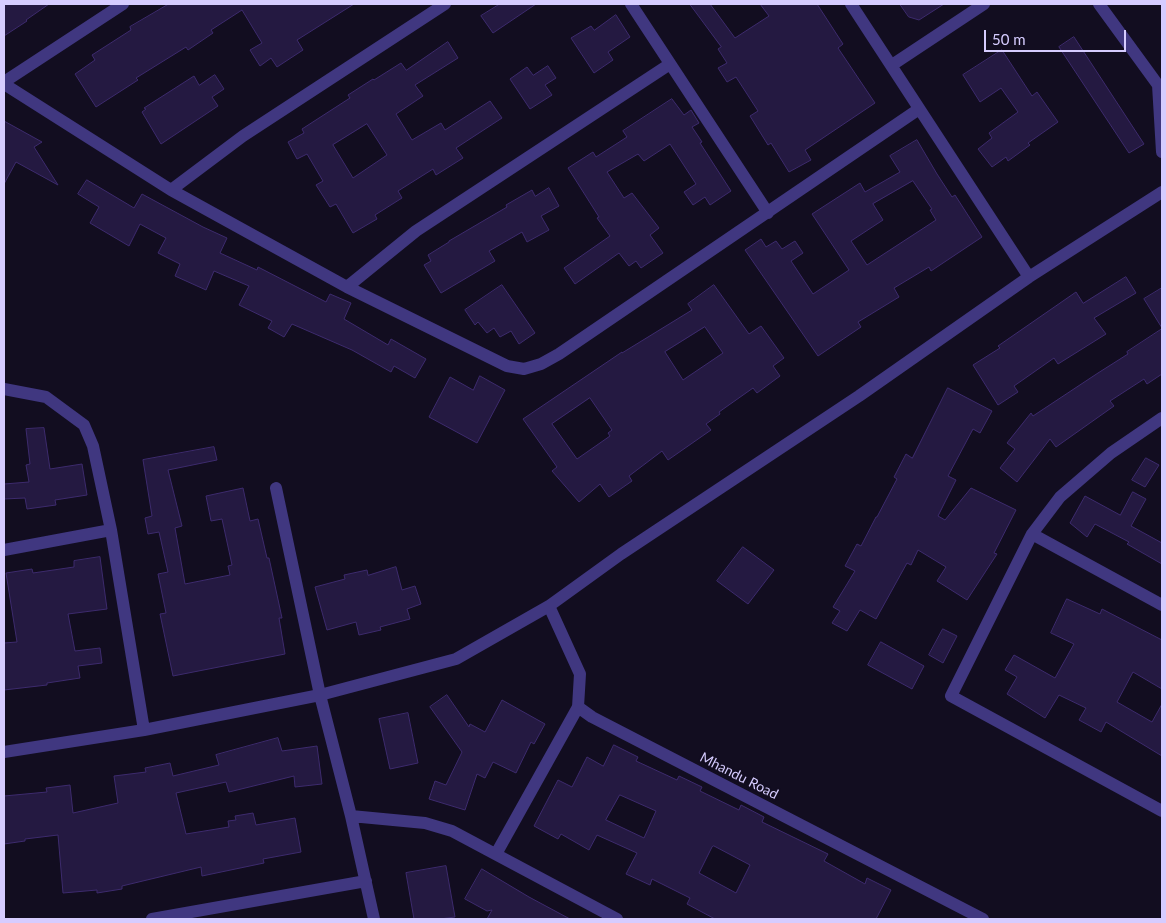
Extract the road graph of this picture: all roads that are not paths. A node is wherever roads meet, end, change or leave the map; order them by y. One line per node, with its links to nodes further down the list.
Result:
1 (123, 4): 9 (street)
2 (445, 4): 12 (street)
3 (631, 4): 7 (street)
4 (851, 4): 8 (street)
5 (984, 4): 8 (street)
6 (1099, 4): 11 (street)
7 (670, 64): 14 (street); 16 (street)
8 (892, 65): 10 (street)
9 (4, 83): 12 (street)
10 (919, 109): 14 (street); 15 (street)
11 (1162, 152)
12 (171, 190): 16 (street)
13 (1162, 192): 15 (street)
14 (768, 213): 16 (street)
15 (1029, 277): 24 (street)
16 (347, 286)
17 (4, 388): 20 (street)
18 (1162, 418): 21 (street)
19 (276, 488): 25 (street)
20 (112, 530): 22 (street); 27 (street)
21 (1032, 534): 23 (street); 29 (street)
22 (4, 550)
23 (1162, 605)
24 (548, 606): 25 (street); 26 (street)
25 (320, 695): 27 (street); 30 (street)
26 (578, 707): 31 (street); 37 (street, Mhandu Road)
27 (144, 730): 28 (street)
28 (4, 752)
29 (1162, 810)
30 (351, 816): 31 (street); 32 (street)
31 (496, 854): 36 (street)
32 (366, 881): 33 (street); 35 (street)
33 (192, 916): 34 (street)
34 (152, 919)
35 (374, 919)
36 (617, 919)
37 (983, 919)

